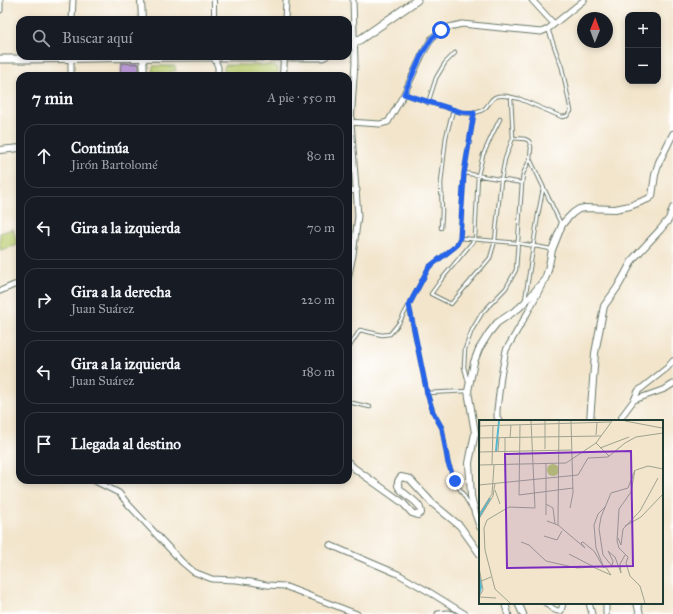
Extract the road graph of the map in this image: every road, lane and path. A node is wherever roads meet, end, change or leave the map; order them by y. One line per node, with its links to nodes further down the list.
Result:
1 (0, 0): 10 (street)
2 (73, 0): 11 (street)
3 (141, 0): 12 (street)
4 (214, 0): 13 (street)
5 (286, 0): 14 (street)
6 (353, 0): 15 (street)
7 (417, 0): 18 (main road)
8 (532, 0): 16 (street)
9 (584, 0): 16 (street)
10 (0, 10)
11 (72, 16)
12 (142, 16)
13 (214, 16)
14 (285, 16)
15 (352, 22)
16 (554, 24): 17 (street)
17 (548, 30): 31 (street); 33 (lane)
18 (352, 44)
19 (352, 49): 32 (street)
20 (455, 53): 34 (lane)
21 (0, 59): 22 (main road)
22 (16, 59)
23 (71, 60): 27 (street)
24 (143, 60): 28 (street)
25 (215, 60): 29 (street)
26 (284, 60): 30 (street)
27 (71, 72)
28 (144, 72)
29 (218, 72)
30 (283, 72)
31 (404, 94): 34 (lane); 38 (street)
32 (352, 98)
33 (511, 98): 36 (lane); 40 (lane)
34 (428, 103): 35 (lane)
35 (454, 110): 36 (lane); 54 (lane)
36 (474, 113): 45 (lane)
37 (500, 119): 46 (lane)
38 (352, 122)
39 (673, 134): 53 (street)
40 (513, 138): 44 (lane); 47 (lane)
41 (352, 141): 50 (street)
42 (16, 148): 43 (street)
43 (0, 150)
44 (530, 159): 48 (lane); 49 (lane)
45 (464, 173): 46 (lane); 55 (lane)
46 (478, 175): 47 (lane); 56 (lane)
47 (501, 180): 48 (lane); 57 (lane)
48 (522, 183): 58 (lane)
49 (543, 188): 53 (lane); 59 (lane)
50 (357, 190): 51 (street); 61 (street)
51 (352, 191)
52 (673, 208): 76 (street)
53 (562, 225): 60 (street)
54 (441, 228)
55 (460, 238): 56 (lane); 66 (lane)
56 (475, 239): 57 (lane); 57 (lane)
57 (495, 241): 58 (lane)
58 (518, 243): 59 (lane); 70 (lane)
59 (534, 246): 60 (lane); 65 (lane)
60 (552, 250): 62 (street)
61 (352, 260)
62 (545, 279): 65 (street); 75 (street)
63 (16, 285): 64 (street)
64 (0, 291)
65 (524, 303): 70 (street)
66 (409, 305): 67 (lane); 71 (lane)
67 (352, 343)
68 (673, 361): 72 (street)
69 (673, 384): 72 (street)
70 (469, 388): 71 (lane); 80 (street)
71 (427, 393): 80 (lane)
72 (634, 400): 77 (street)
73 (352, 403): 74 (lane)
74 (370, 407)
75 (498, 420)
76 (590, 420)
77 (621, 420)
78 (352, 466): 83 (street)
79 (101, 484): 91 (street)
80 (475, 513): 81 (street)
81 (479, 524)
82 (330, 545): 94 (street)
83 (479, 553)
84 (505, 604): 95 (street)
85 (518, 604): 90 (street)
86 (547, 604): 87 (street)
87 (563, 604)
88 (589, 604): 96 (street)
89 (637, 604): 97 (street)
90 (523, 613)
91 (357, 614)
92 (438, 614): 93 (street)
93 (452, 614)
94 (465, 614)
95 (508, 614)
96 (592, 614)
97 (640, 614)

